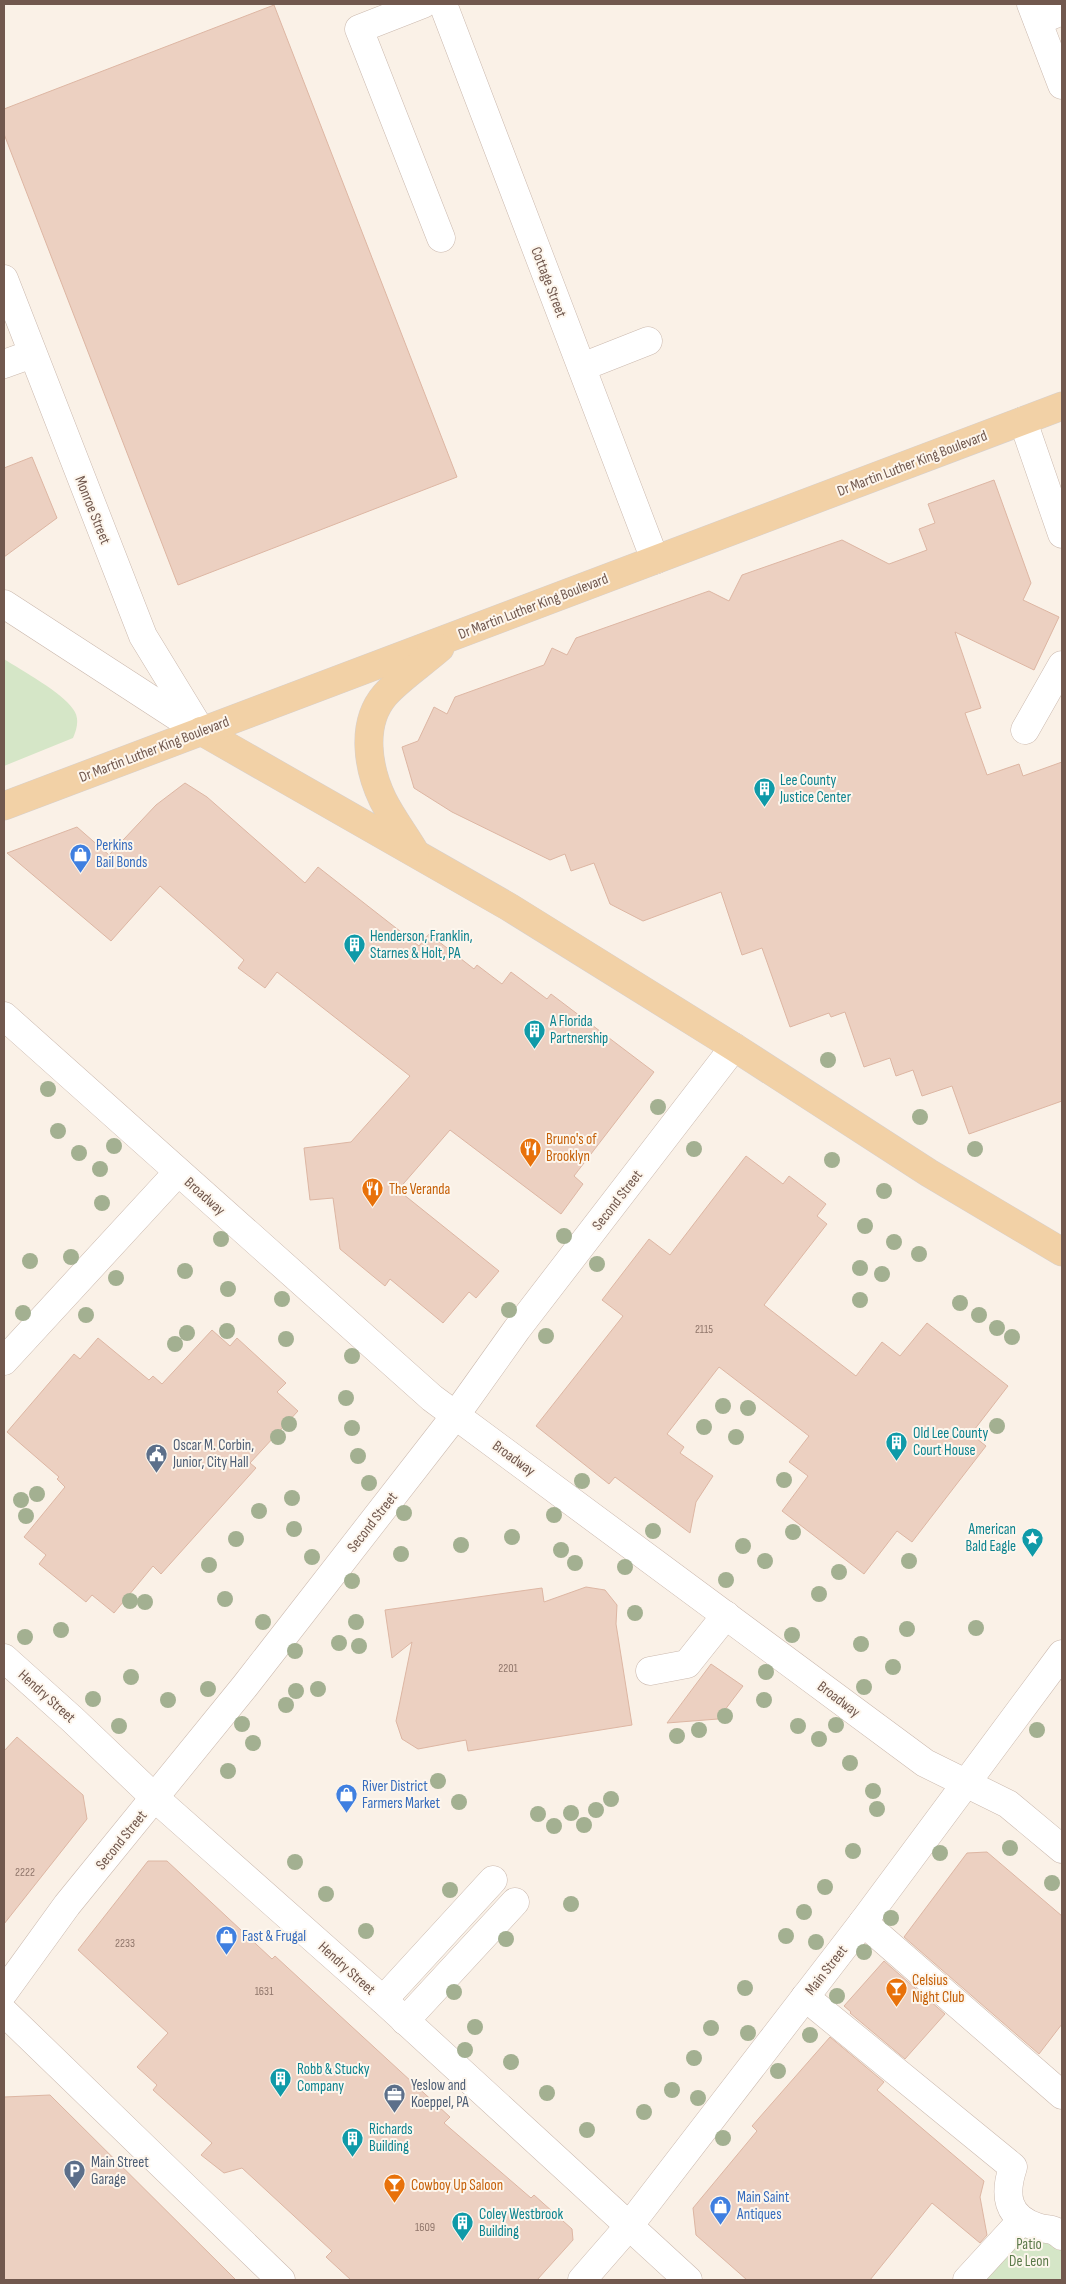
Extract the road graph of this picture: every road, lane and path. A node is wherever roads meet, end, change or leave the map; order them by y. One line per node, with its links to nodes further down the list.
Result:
1 (423, 4): 5 (street)
2 (443, 4): 10 (street, Cottage Street)
3 (1044, 12): 4 (street)
4 (1062, 85)
5 (441, 238)
6 (4, 279): 8 (street, Monroe Street)
7 (648, 341): 10 (street)
8 (32, 354): 9 (street); 19 (street, Monroe Street)
9 (4, 364)
10 (582, 367): 14 (street, Cottage Street)
11 (1062, 406): 12 (main road, Dr Martin Luther King Boulevard)
12 (1023, 421): 13 (street); 14 (main road, Dr Martin Luther King Boulevard)
13 (1062, 534)
14 (655, 560): 16 (main road, Dr Martin Luther King Boulevard)
15 (4, 604): 19 (street)
16 (456, 635): 19 (main road, Dr Martin Luther King Boulevard); 21 (main road)
17 (1062, 665): 18 (street)
18 (1025, 730)
19 (200, 731): 20 (main road, Dr Martin Luther King Boulevard); 21 (main road)
20 (4, 806)
21 (416, 854): 23 (main road)
22 (4, 1016): 24 (street, Broadway)
23 (734, 1046): 25 (main road); 27 (street, Second Street)
24 (178, 1172): 26 (street); 27 (street, Broadway)
25 (1062, 1252)
26 (4, 1361)
27 (455, 1416): 28 (street, Broadway); 33 (street, Second Street)
28 (726, 1615): 31 (street); 32 (street, Broadway)
29 (1062, 1654): 32 (street, Main Street)
30 (7, 1667): 33 (street, Hendry Street)
31 (650, 1671)
32 (966, 1783): 34 (street, Broadway); 37 (street, Main Street)
33 (155, 1798): 38 (street, Second Street); 40 (street, Hendry Street)
34 (1062, 1849)
35 (493, 1880): 40 (street)
36 (515, 1902): 42 (street)
37 (863, 1922): 39 (street, Main Street); 43 (street)
38 (4, 1992)
39 (805, 1997): 44 (street); 45 (street, Main Street)
40 (383, 2000): 42 (street, Hendry Street)
41 (4, 2012): 47 (street)
42 (405, 2021): 45 (street, Hendry Street)
43 (1062, 2095)
44 (1022, 2220): 46 (street); 50 (street)
45 (629, 2226): 48 (street, Main Street); 49 (street, Hendry Street)
46 (1062, 2236)
47 (281, 2280)
48 (582, 2280)
49 (688, 2280)
50 (967, 2280)

